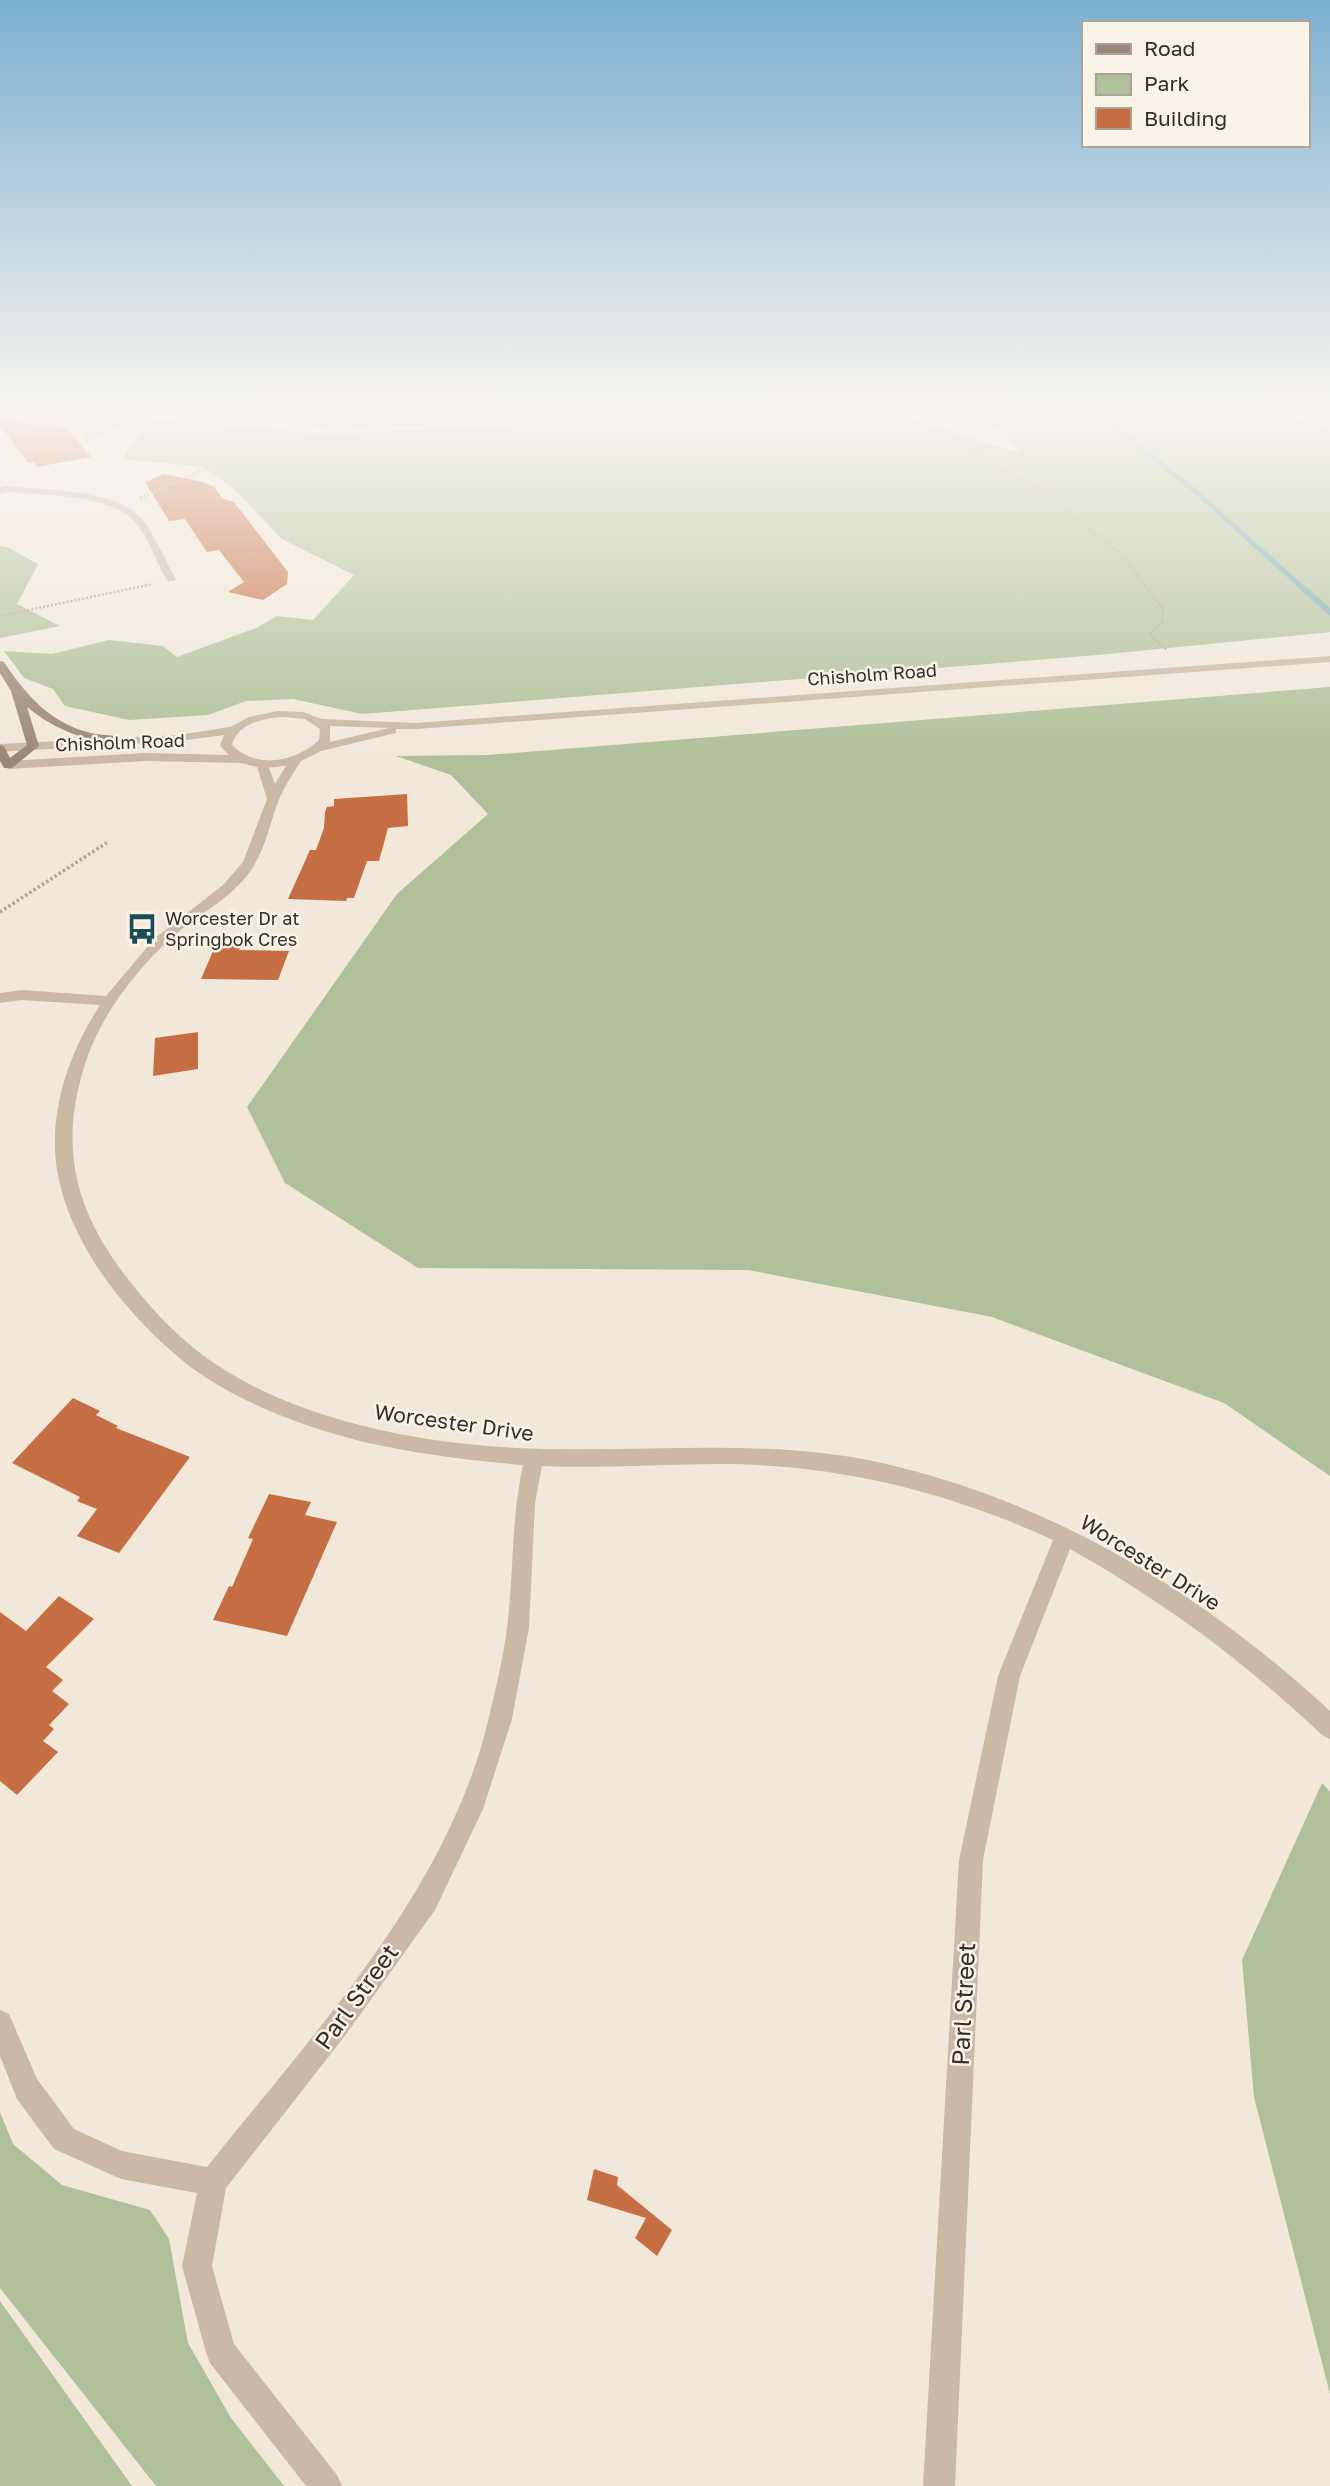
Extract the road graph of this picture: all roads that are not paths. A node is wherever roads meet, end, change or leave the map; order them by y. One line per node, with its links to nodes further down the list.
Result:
1 (141, 526): 2 (street)
2 (171, 580)
3 (1330, 659): 7 (street, Chisholm Road)
4 (0, 664): 5 (main road)
5 (17, 691): 9 (main road); 10 (main road)
6 (321, 722): 7 (street, Chisholm Road); 8 (street, Chisholm Road); 11 (street)
7 (416, 726): 11 (street, Chisholm Road)
8 (233, 730): 9 (street, Chisholm Road); 13 (street)
9 (122, 741): 10 (street, Chisholm Road)
10 (33, 746): 12 (street, Chisholm Road); 16 (main road)
11 (319, 748): 14 (street, Chisholm Road)
12 (0, 749): 16 (main road)
13 (241, 759): 15 (street, Chisholm Road); 16 (street, Chisholm Road)
14 (296, 759): 15 (street, Chisholm Road); 17 (street, Worcester Drive)
15 (262, 763): 17 (street)
16 (4, 765)
17 (273, 799): 19 (street, Worcester Drive)
18 (0, 998): 19 (street)
19 (109, 1001): 20 (street, Worcester Drive)
20 (534, 1458): 21 (street, Worcester Drive); 24 (street, Parl Street)
21 (1065, 1536): 22 (street, Worcester Drive); 26 (street, Parl Street)
22 (1330, 1727)
23 (0, 2023): 24 (street)
24 (212, 2182): 25 (street, Parl Street)
25 (326, 2486)
26 (939, 2486)

